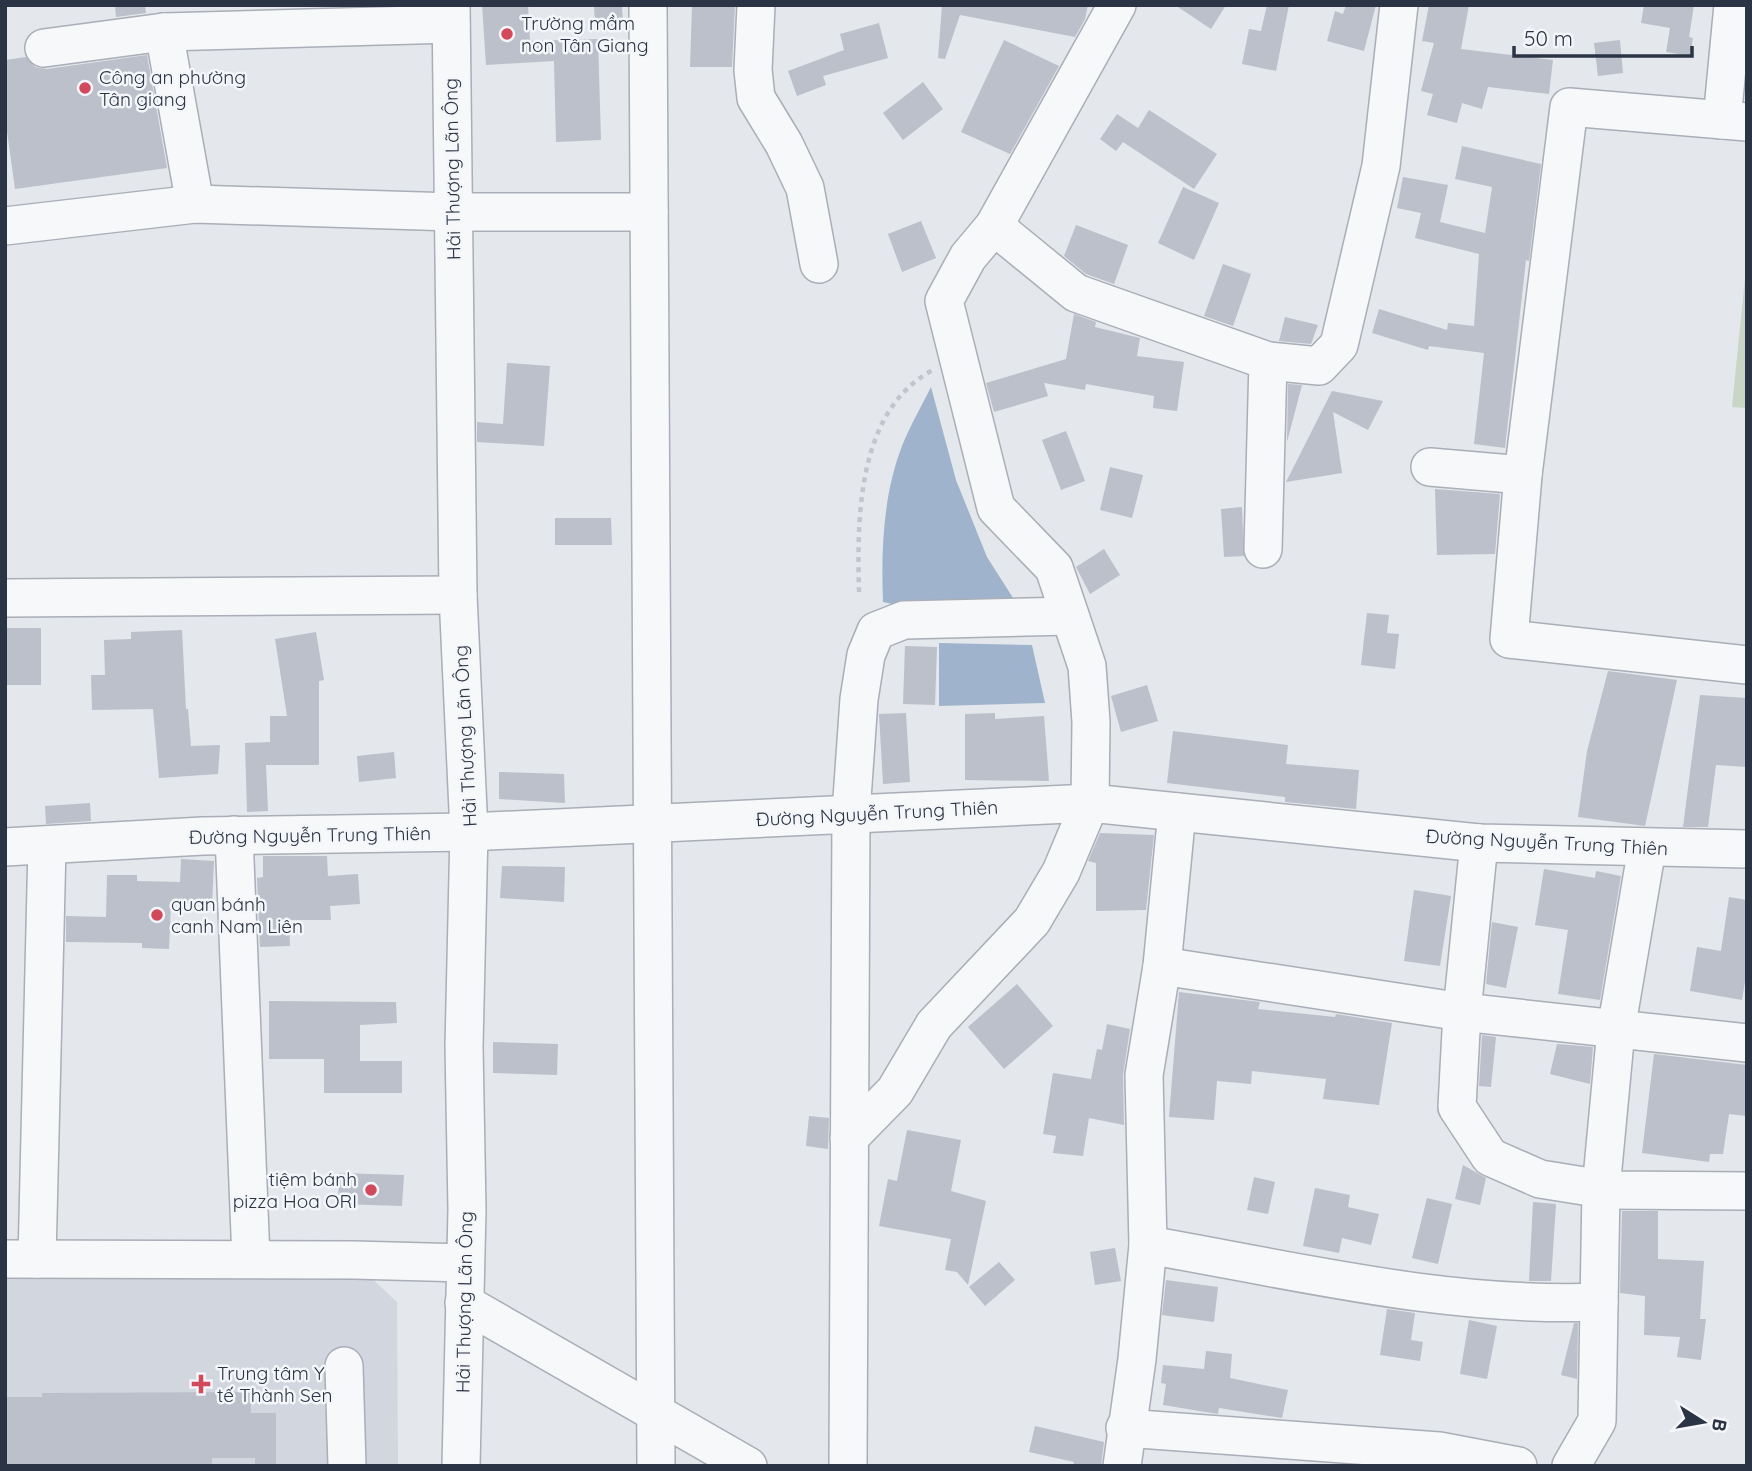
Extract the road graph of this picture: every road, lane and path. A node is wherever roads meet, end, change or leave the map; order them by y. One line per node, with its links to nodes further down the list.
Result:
1 (648, 5): 12 (street)
2 (756, 5): 15 (street)
3 (1117, 5): 14 (street)
4 (1399, 5): 17 (street)
5 (1732, 5): 9 (street)
6 (451, 14): 7 (street); 11 (street, Hải Thượng Lãn Ông)
7 (164, 32): 8 (street); 10 (street)
8 (44, 48)
9 (1734, 121): 19 (street)
10 (195, 204): 11 (street); 13 (street)
11 (453, 212): 12 (street); 22 (street, Hải Thượng Lãn Ông)
12 (649, 212): 29 (street)
13 (5, 226)
14 (994, 226): 16 (street); 17 (street)
15 (819, 264)
16 (958, 357): 21 (path); 24 (street)
17 (1268, 361): 20 (street)
18 (1430, 467): 19 (street)
19 (1523, 475): 25 (street)
20 (1264, 549)
21 (859, 592)
22 (458, 596): 23 (street); 30 (street, Hải Thượng Lãn Ông)
23 (5, 598)
24 (1070, 616): 26 (street); 28 (street)
25 (1747, 665)
26 (1090, 803): 27 (street, Đường Nguyễn Trung Thiên); 28 (street, Đường Nguyễn Trung Thiên); 41 (street)
27 (1177, 812): 32 (street, Đường Nguyễn Trung Thiên); 37 (street)
28 (851, 813): 29 (street, Đường Nguyễn Trung Thiên); 41 (street)
29 (653, 825): 30 (street, Đường Nguyễn Trung Thiên); 51 (street)
30 (469, 832): 31 (street, Đường Nguyễn Trung Thiên); 47 (street, Hải Thượng Lãn Ông)
31 (234, 835): 33 (street, Đường Nguyễn Trung Thiên); 46 (street)
32 (1479, 843): 35 (street, Đường Nguyễn Trung Thiên); 38 (street)
33 (47, 846): 34 (street, Đường Nguyễn Trung Thiên); 45 (street)
34 (5, 847)
35 (1647, 849): 36 (street, Đường Nguyễn Trung Thiên); 39 (street)
36 (1747, 849)
37 (1162, 966): 38 (street); 44 (street)
38 (1462, 1012): 39 (street); 42 (street)
39 (1616, 1030): 40 (street); 42 (street)
40 (1747, 1043)
41 (849, 1138): 57 (street)
42 (1601, 1189): 43 (street); 48 (street)
43 (1747, 1191)
44 (1148, 1245): 48 (street); 52 (street)
45 (21, 1259): 46 (street)
46 (251, 1259): 47 (street)
47 (465, 1263): 49 (street, Hải Thượng Lãn Ông)
48 (1599, 1302): 60 (street)
49 (464, 1303): 51 (street); 54 (street, Hải Thượng Lãn Ông)
50 (344, 1366): 53 (street)
51 (656, 1412): 55 (street); 56 (street)
52 (1125, 1428): 58 (street); 59 (street)
53 (347, 1466)
54 (461, 1466)
55 (656, 1466)
56 (748, 1466)
57 (848, 1466)
58 (1122, 1466)
59 (1517, 1466)
60 (1572, 1466)

